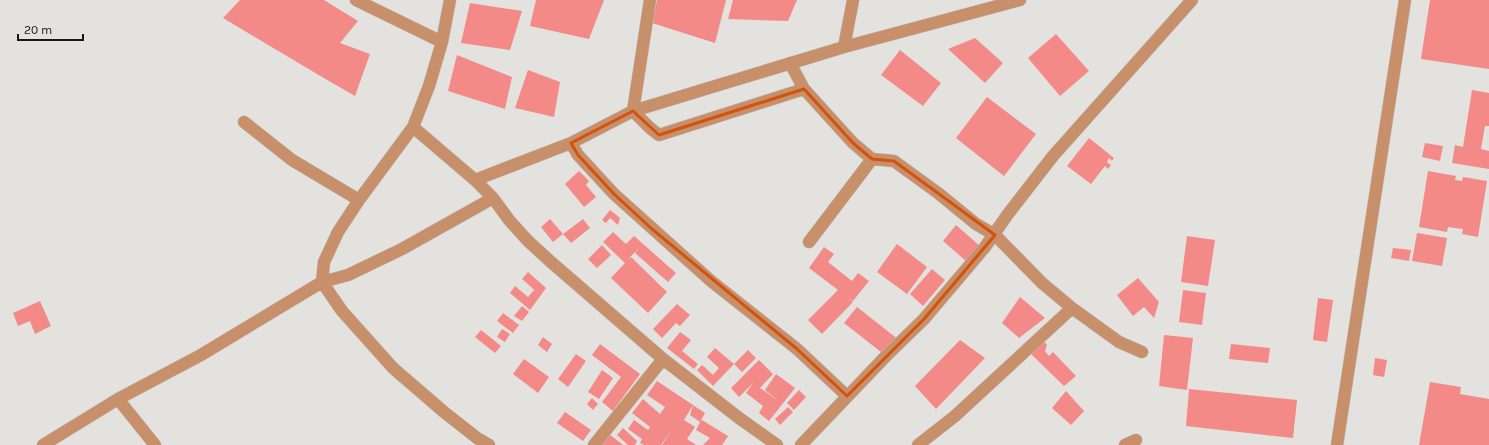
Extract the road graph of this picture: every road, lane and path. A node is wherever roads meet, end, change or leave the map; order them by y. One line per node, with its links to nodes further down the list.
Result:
1 (356, 0): 8 (street)
2 (450, 0): 8 (street)
3 (650, 0): 12 (street)
4 (853, 0): 9 (street)
5 (1020, 0): 9 (street)
6 (1192, 0): 20 (street)
7 (1406, 0): 37 (street)
8 (442, 42): 14 (street)
9 (844, 47): 10 (street)
10 (790, 63): 11 (street); 12 (street)
11 (804, 89): 12 (street); 16 (street)
12 (633, 110): 15 (street)
13 (244, 122): 19 (street)
14 (413, 127): 17 (street); 19 (street)
15 (571, 143): 17 (street); 26 (street)
16 (872, 158): 20 (street); 21 (street)
17 (475, 180): 18 (street)
18 (493, 198): 22 (street); 25 (street)
19 (359, 200): 22 (street)
20 (995, 235): 23 (street); 26 (street)
21 (809, 242)
22 (322, 282): 27 (street); 31 (street)
23 (1072, 308): 24 (street); 35 (street)
24 (1142, 352)
25 (663, 359): 32 (street); 33 (street)
26 (847, 396): 34 (street)
27 (118, 399): 29 (street); 30 (street)
28 (1136, 440): 36 (street)
29 (44, 445)
30 (155, 445)
31 (489, 445)
32 (594, 445)
33 (777, 445)
34 (801, 445)
35 (918, 445)
36 (1125, 445)
37 (1337, 445)

